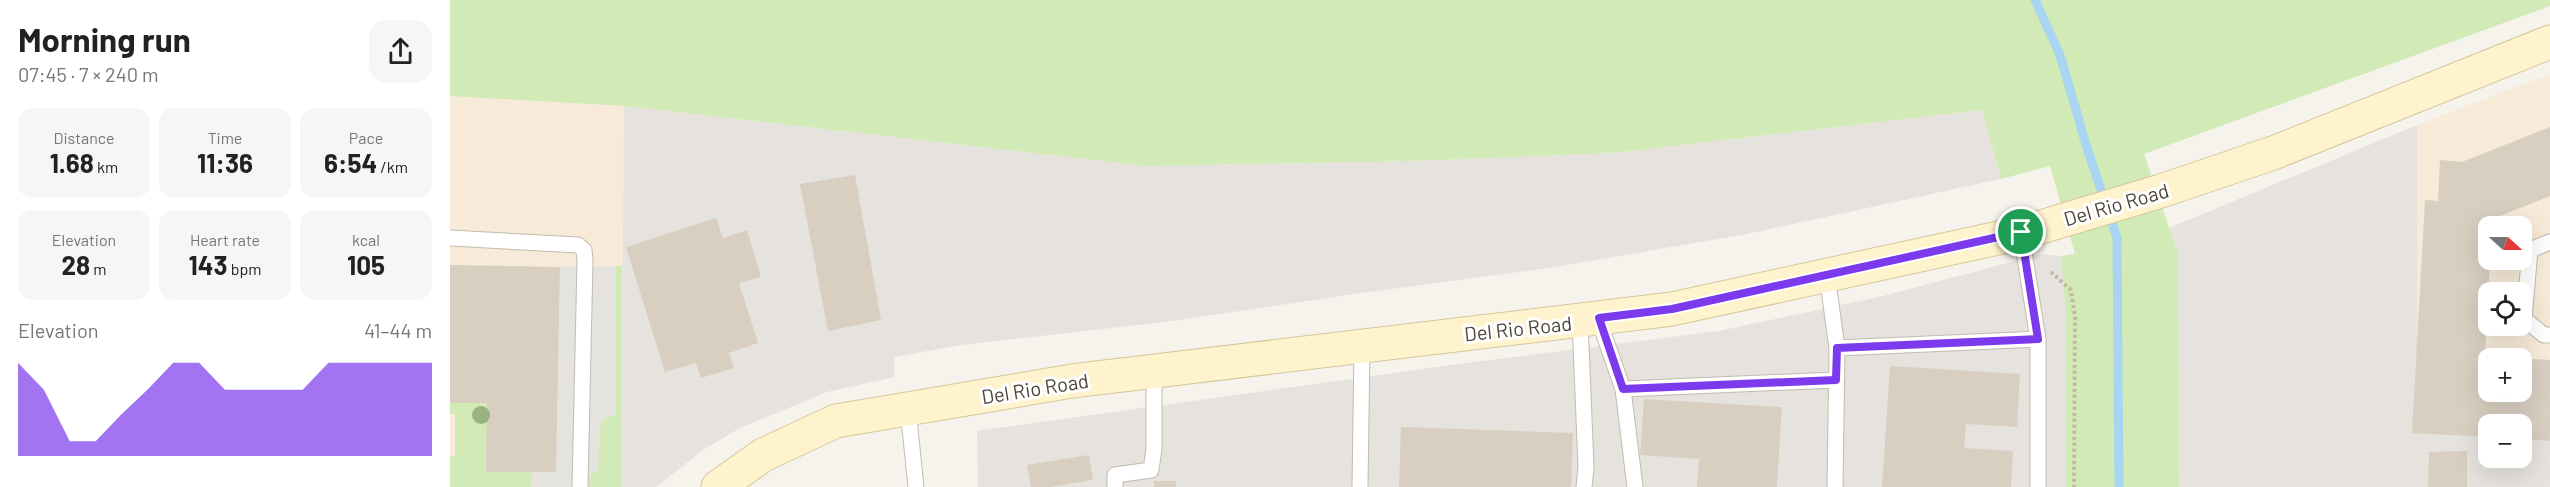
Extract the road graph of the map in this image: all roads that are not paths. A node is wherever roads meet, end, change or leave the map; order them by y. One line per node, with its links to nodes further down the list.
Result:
1 (2550, 42): 4 (street, Del Rio Road)
2 (450, 238): 15 (lane)
3 (2550, 242): 7 (lane)
4 (2023, 247): 5 (street, Del Rio Road); 8 (lane)
5 (1827, 275): 6 (street, Del Rio Road); 10 (lane)
6 (1589, 319): 9 (street, Del Rio Road); 13 (lane); 20 (lane)
7 (2550, 335)
8 (2038, 339): 10 (lane); 23 (lane)
9 (1362, 346): 11 (street, Del Rio Road); 19 (lane)
10 (1837, 348): 12 (lane)
11 (1154, 371): 14 (street, Del Rio Road); 18 (lane)
12 (1836, 380): 13 (lane); 22 (lane)
13 (1623, 389): 21 (lane)
14 (908, 409): 16 (street, Del Rio Road); 17 (lane)
15 (580, 487)
16 (718, 487)
17 (916, 487)
18 (1115, 487)
19 (1360, 487)
20 (1584, 487)
21 (1635, 487)
22 (1835, 487)
23 (2038, 487)

